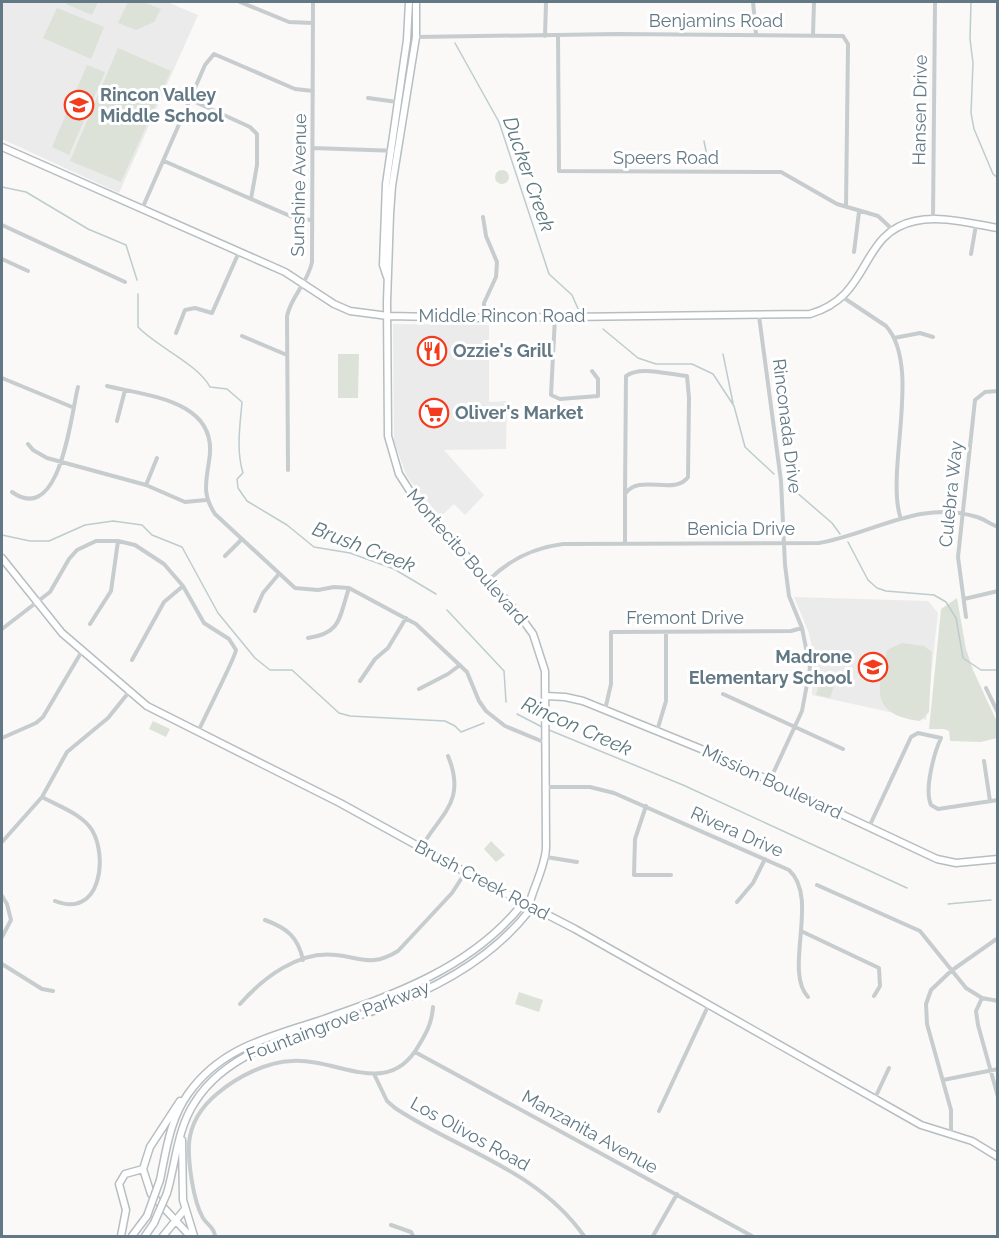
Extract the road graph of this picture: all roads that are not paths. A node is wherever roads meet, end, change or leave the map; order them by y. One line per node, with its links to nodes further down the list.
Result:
1 (240, 2): 9 (street)
2 (313, 2): 9 (street, Sunshine Avenue)
3 (409, 2): 18 (main road, Montecito Boulevard)
4 (416, 2): 14 (main road, Montecito Boulevard)
5 (546, 2): 12 (street)
6 (753, 2): 10 (street)
7 (814, 2): 11 (street)
8 (935, 2): 28 (street, Hansen Drive)
9 (313, 23): 15 (street, Sunshine Avenue)
10 (756, 34): 11 (street, Benjamins Road); 13 (street, Benjamins Road)
11 (813, 35): 24 (street, Benjamins Road)
12 (545, 36): 13 (street, Benjamins Road); 14 (street, Benjamins Road)
13 (558, 36): 24 (street, Speers Road)
14 (416, 37): 21 (main road, Montecito Boulevard)
15 (313, 91): 17 (street); 20 (street, Sunshine Avenue)
16 (368, 98): 18 (street)
17 (191, 100): 22 (street); 23 (street)
18 (398, 102): 21 (main road, Montecito Boulevard)
19 (2, 147): 25 (main road, Middle Rincon Road)
20 (313, 148): 21 (street); 29 (street, Sunshine Avenue)
21 (394, 150): 42 (main road, Montecito Boulevard)
22 (164, 161): 23 (street); 25 (street)
23 (251, 199): 29 (street)
24 (846, 207): 26 (street, Speers Road)
25 (142, 209): 34 (main road, Middle Rincon Road)
26 (859, 212): 33 (street, Speers Road); 35 (street)
27 (483, 217): 45 (street)
28 (933, 219): 31 (main road, Middle Rincon Road); 33 (main road, Middle Rincon Road)
29 (312, 220): 40 (street, Sunshine Avenue)
30 (2, 225): 39 (street)
31 (976, 225): 32 (main road, Middle Rincon Road); 36 (street)
32 (998, 228)
33 (893, 230): 41 (main road, Middle Rincon Road)
34 (239, 251): 40 (main road, Middle Rincon Road); 46 (street)
35 (854, 252)
36 (972, 254)
37 (2, 259): 38 (street)
38 (28, 271)
39 (125, 282)
40 (304, 283): 42 (main road, Middle Rincon Road); 50 (street, Sunshine Avenue)
41 (844, 298): 43 (main road, Middle Rincon Road); 49 (street)
42 (388, 316): 45 (main road, Middle Rincon Road); 77 (main road, Montecito Boulevard)
43 (759, 316): 44 (main road, Middle Rincon Road); 73 (street, Rinconada Drive)
44 (555, 317): 45 (main road, Middle Rincon Road); 51 (street)
45 (484, 318)
46 (176, 333)
47 (242, 336): 50 (street)
48 (933, 337): 49 (street)
49 (894, 338): 68 (street)
50 (287, 355): 62 (street, Sunshine Avenue)
51 (592, 371)
52 (2, 378): 57 (street)
53 (107, 386): 55 (street)
54 (78, 387): 57 (street)
55 (125, 390): 58 (street); 66 (street)
56 (998, 391): 67 (street, Culebra Way)
57 (72, 407): 61 (street)
58 (117, 421)
59 (27, 444): 61 (street)
60 (157, 458): 63 (street)
61 (61, 462): 63 (street); 64 (street)
62 (288, 470)
63 (146, 485): 66 (street)
64 (12, 492)
65 (625, 494): 65 (street); 72 (street)
66 (206, 500): 70 (street)
67 (962, 513): 68 (street, Benicia Drive); 69 (street, Benicia Drive); 81 (street, Culebra Way)
68 (900, 516): 73 (street, Benicia Drive)
69 (998, 527)
70 (242, 539): 74 (street); 76 (street)
71 (118, 541): 78 (street); 82 (street); 86 (street)
72 (625, 543): 73 (street, Benicia Drive); 77 (street, Benicia Drive)
73 (783, 543): 87 (street, Rinconada Drive)
74 (225, 556)
75 (2, 558): 82 (main road, Brush Creek Road)
76 (278, 575): 79 (street); 83 (street)
77 (488, 580): 99 (main road, Montecito Boulevard)
78 (183, 586): 92 (street); 104 (street)
79 (349, 588): 85 (street); 90 (street)
80 (998, 591): 81 (street)
81 (964, 599): 84 (street, Culebra Way)
82 (37, 603): 88 (street); 91 (main road, Brush Creek Road)
83 (255, 611)
84 (966, 617)
85 (406, 618): 93 (street); 94 (street)
86 (90, 624)
87 (802, 628): 89 (street, Fremont Drive); 102 (street, Rinconada Drive)
88 (2, 629)
89 (666, 632): 100 (street, Fremont Drive); 103 (street)
90 (308, 638)
91 (82, 651): 97 (main road, Brush Creek Road); 105 (street)
92 (132, 660)
93 (460, 665): 96 (street); 106 (street)
94 (360, 681)
95 (986, 688): 101 (street)
96 (419, 689)
97 (130, 691): 104 (main road, Brush Creek Road); 112 (street)
98 (723, 694): 102 (street)
99 (546, 696): 100 (main road, Mission Boulevard); 106 (main road, Montecito Boulevard)
100 (605, 710): 103 (main road, Mission Boulevard)
101 (998, 713)
102 (795, 728): 107 (street); 110 (street, Rinconada Drive)
103 (657, 731): 110 (main road, Mission Boulevard)
104 (198, 732): 118 (main road, Brush Creek Road)
105 (2, 738)
106 (546, 743): 111 (main road, Montecito Boulevard)
107 (843, 749)
108 (448, 756): 118 (street)
109 (984, 761): 114 (street)
110 (770, 780): 116 (main road, Mission Boulevard)
111 (547, 787): 115 (street, Rivera Drive); 119 (main road, Montecito Boulevard)
112 (42, 797): 117 (street); 127 (street)
113 (998, 800): 114 (street)
114 (990, 801): 116 (street)
115 (646, 806): 120 (street, Rivera Drive); 124 (street)
116 (869, 827): 121 (main road, Mission Boulevard)
117 (2, 842)
118 (421, 848): 123 (main road, Brush Creek Road)
119 (546, 857): 122 (street); 129 (main road, Montecito Boulevard)
120 (765, 859): 128 (street); 131 (street, Rivera Drive)
121 (998, 859)
122 (577, 862)
123 (465, 872): 129 (main road, Brush Creek Road); 134 (street)
124 (671, 875)
125 (817, 885): 136 (street)
126 (2, 896): 132 (street)
127 (55, 902)
128 (737, 902)
129 (528, 904): 143 (main road, Brush Creek Road); 151 (main road, Fountaingrove Parkway); 155 (main road, Fountaingrove Parkway)
130 (266, 920): 134 (street)
131 (801, 931): 138 (street); 139 (street, Rivera Drive)
132 (2, 937)
133 (998, 938): 136 (street)
134 (303, 960): 142 (street)
135 (2, 964): 137 (street)
136 (951, 971): 140 (street); 150 (street)
137 (53, 991)
138 (874, 996)
139 (808, 997)
140 (982, 998): 141 (street); 148 (street)
141 (998, 1001)
142 (240, 1004)
143 (710, 1004): 153 (main road, Brush Creek Road); 154 (street)
144 (433, 1007): 145 (street)
145 (415, 1052): 149 (street); 159 (street, Manzanita Avenue)
146 (889, 1068): 153 (street)
147 (998, 1069): 148 (street)
148 (992, 1070): 150 (street); 152 (street)
149 (375, 1076): 168 (street); 170 (street, Los Olivos Road)
150 (943, 1080): 156 (street)
151 (195, 1085): 158 (main road); 164 (main road, Fountaingrove Parkway, bridge)
152 (998, 1097)
153 (875, 1098): 156 (main road, Brush Creek Road)
154 (659, 1111)
155 (186, 1117): 160 (main road); 165 (main road, Fountaingrove Parkway, bridge)
156 (951, 1134): 157 (main road, Brush Creek Road)
157 (998, 1157)
158 (143, 1168): 161 (main road); 163 (main road)
159 (677, 1194): 171 (street); 172 (street, Manzanita Avenue)
160 (185, 1209): 161 (main road); 167 (main road)
161 (175, 1220): 166 (main road); 167 (main road)
162 (392, 1225): 169 (street)
163 (121, 1236)
164 (132, 1236)
165 (145, 1236)
166 (163, 1236)
167 (192, 1236)
168 (215, 1236)
169 (413, 1236)
170 (584, 1236)
171 (653, 1236)
172 (752, 1236)

